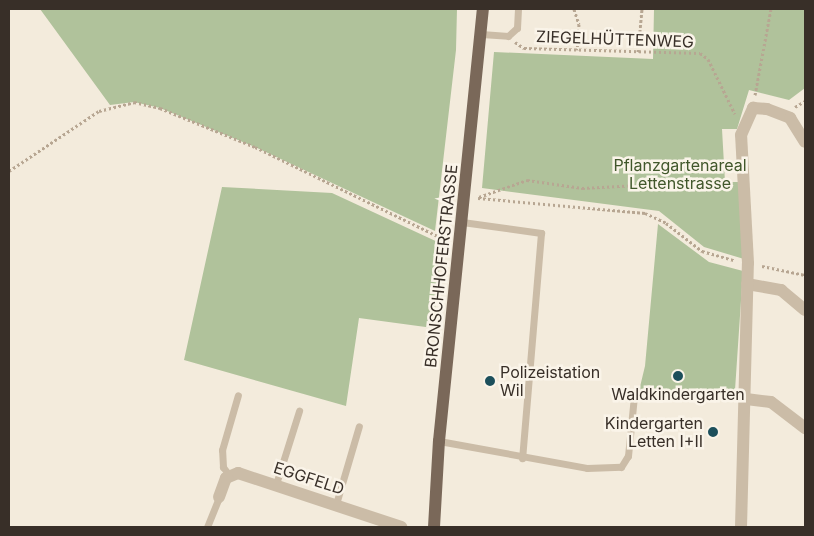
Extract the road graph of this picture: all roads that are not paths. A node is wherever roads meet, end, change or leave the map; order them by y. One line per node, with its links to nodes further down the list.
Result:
1 (483, 9): 3 (main road, BRONSCHHOFERSTRASSE)
2 (518, 9): 3 (lane)
3 (481, 34): 5 (main road, BRONSCHHOFERSTRASSE)
4 (805, 142): 6 (street)
5 (462, 222): 14 (main road, BRONSCHHOFERSTRASSE); 15 (lane)
6 (747, 284): 7 (street); 10 (street)
7 (805, 310)
8 (238, 394): 16 (lane)
9 (634, 396): 15 (lane)
10 (746, 399): 13 (street); 23 (street)
11 (299, 411): 17 (lane)
12 (359, 426): 19 (lane)
13 (805, 428)
14 (439, 441): 15 (lane); 22 (main road, BRONSCHHOFERSTRASSE)
15 (522, 458)
16 (229, 475): 17 (street, EGGFELD); 18 (street)
17 (276, 484): 19 (street, EGGFELD)
18 (219, 497): 20 (lane)
19 (336, 504): 21 (street, EGGFELD)
20 (206, 527)
21 (401, 527)
22 (434, 527)
23 (741, 527)

